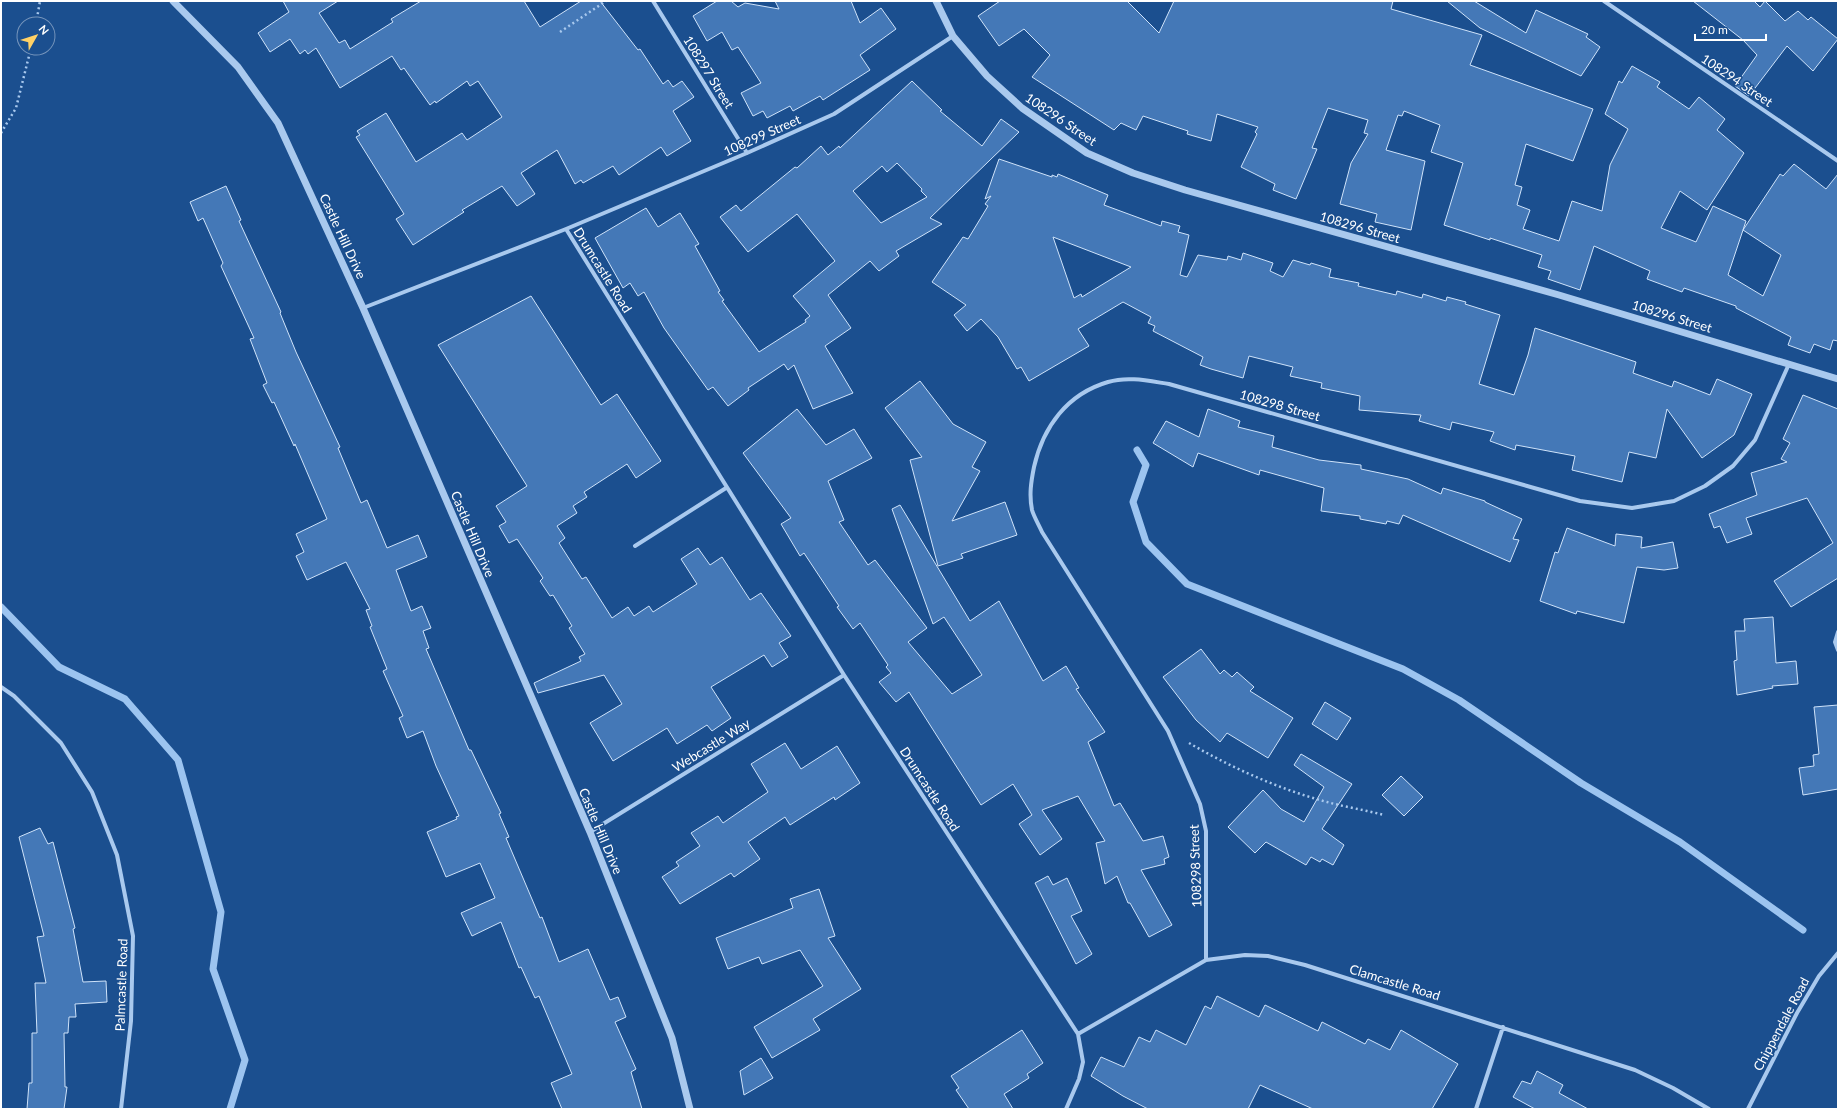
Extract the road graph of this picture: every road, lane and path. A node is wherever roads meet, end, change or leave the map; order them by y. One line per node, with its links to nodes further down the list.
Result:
1 (40, 1): 7 (path)
2 (173, 1): 15 (street, Castle Hill Drive)
3 (606, 1): 8 (path)
4 (653, 1): 12 (street, 108297 Street)
5 (936, 1): 9 (street, 108296 Street)
6 (1604, 1): 13 (street, 108294 Street)
7 (37, 16)
8 (560, 32)
9 (953, 36): 12 (street, 108299 Street); 16 (street, 108296 Street)
10 (29, 56): 11 (path)
11 (1, 133)
12 (748, 153): 14 (street, 108299 Street)
13 (1838, 161)
14 (566, 229): 15 (street, Drumcastle Road); 18 (street, Drumcastle Road)
15 (363, 308): 26 (street, Castle Hill Drive)
16 (1789, 364): 17 (street, 108296 Street); 24 (street, 108298 Street)
17 (1838, 379)
18 (726, 488): 19 (street); 22 (street, Drumcastle Road)
19 (635, 546)
20 (1838, 632): 21 (street)
21 (1838, 650)
22 (844, 675): 26 (street, Webcastle Way); 30 (street, Drumcastle Road)
23 (1, 687): 31 (street, Palmcastle Road)
24 (1168, 731): 25 (path); 28 (street, 108298 Street)
25 (1384, 814)
26 (590, 832): 32 (street, Castle Hill Drive)
27 (1838, 953): 36 (street, Chippendale Road)
28 (1206, 960): 29 (street, Clamcastle Road); 30 (street, Clamcastle Road)
29 (1503, 1027): 34 (street); 35 (street, Clamcastle Road)
30 (1078, 1034): 33 (street, Drumcastle Road)
31 (121, 1109)
32 (690, 1109)
33 (1066, 1109)
34 (1476, 1109)
35 (1709, 1109)
36 (1748, 1109)

